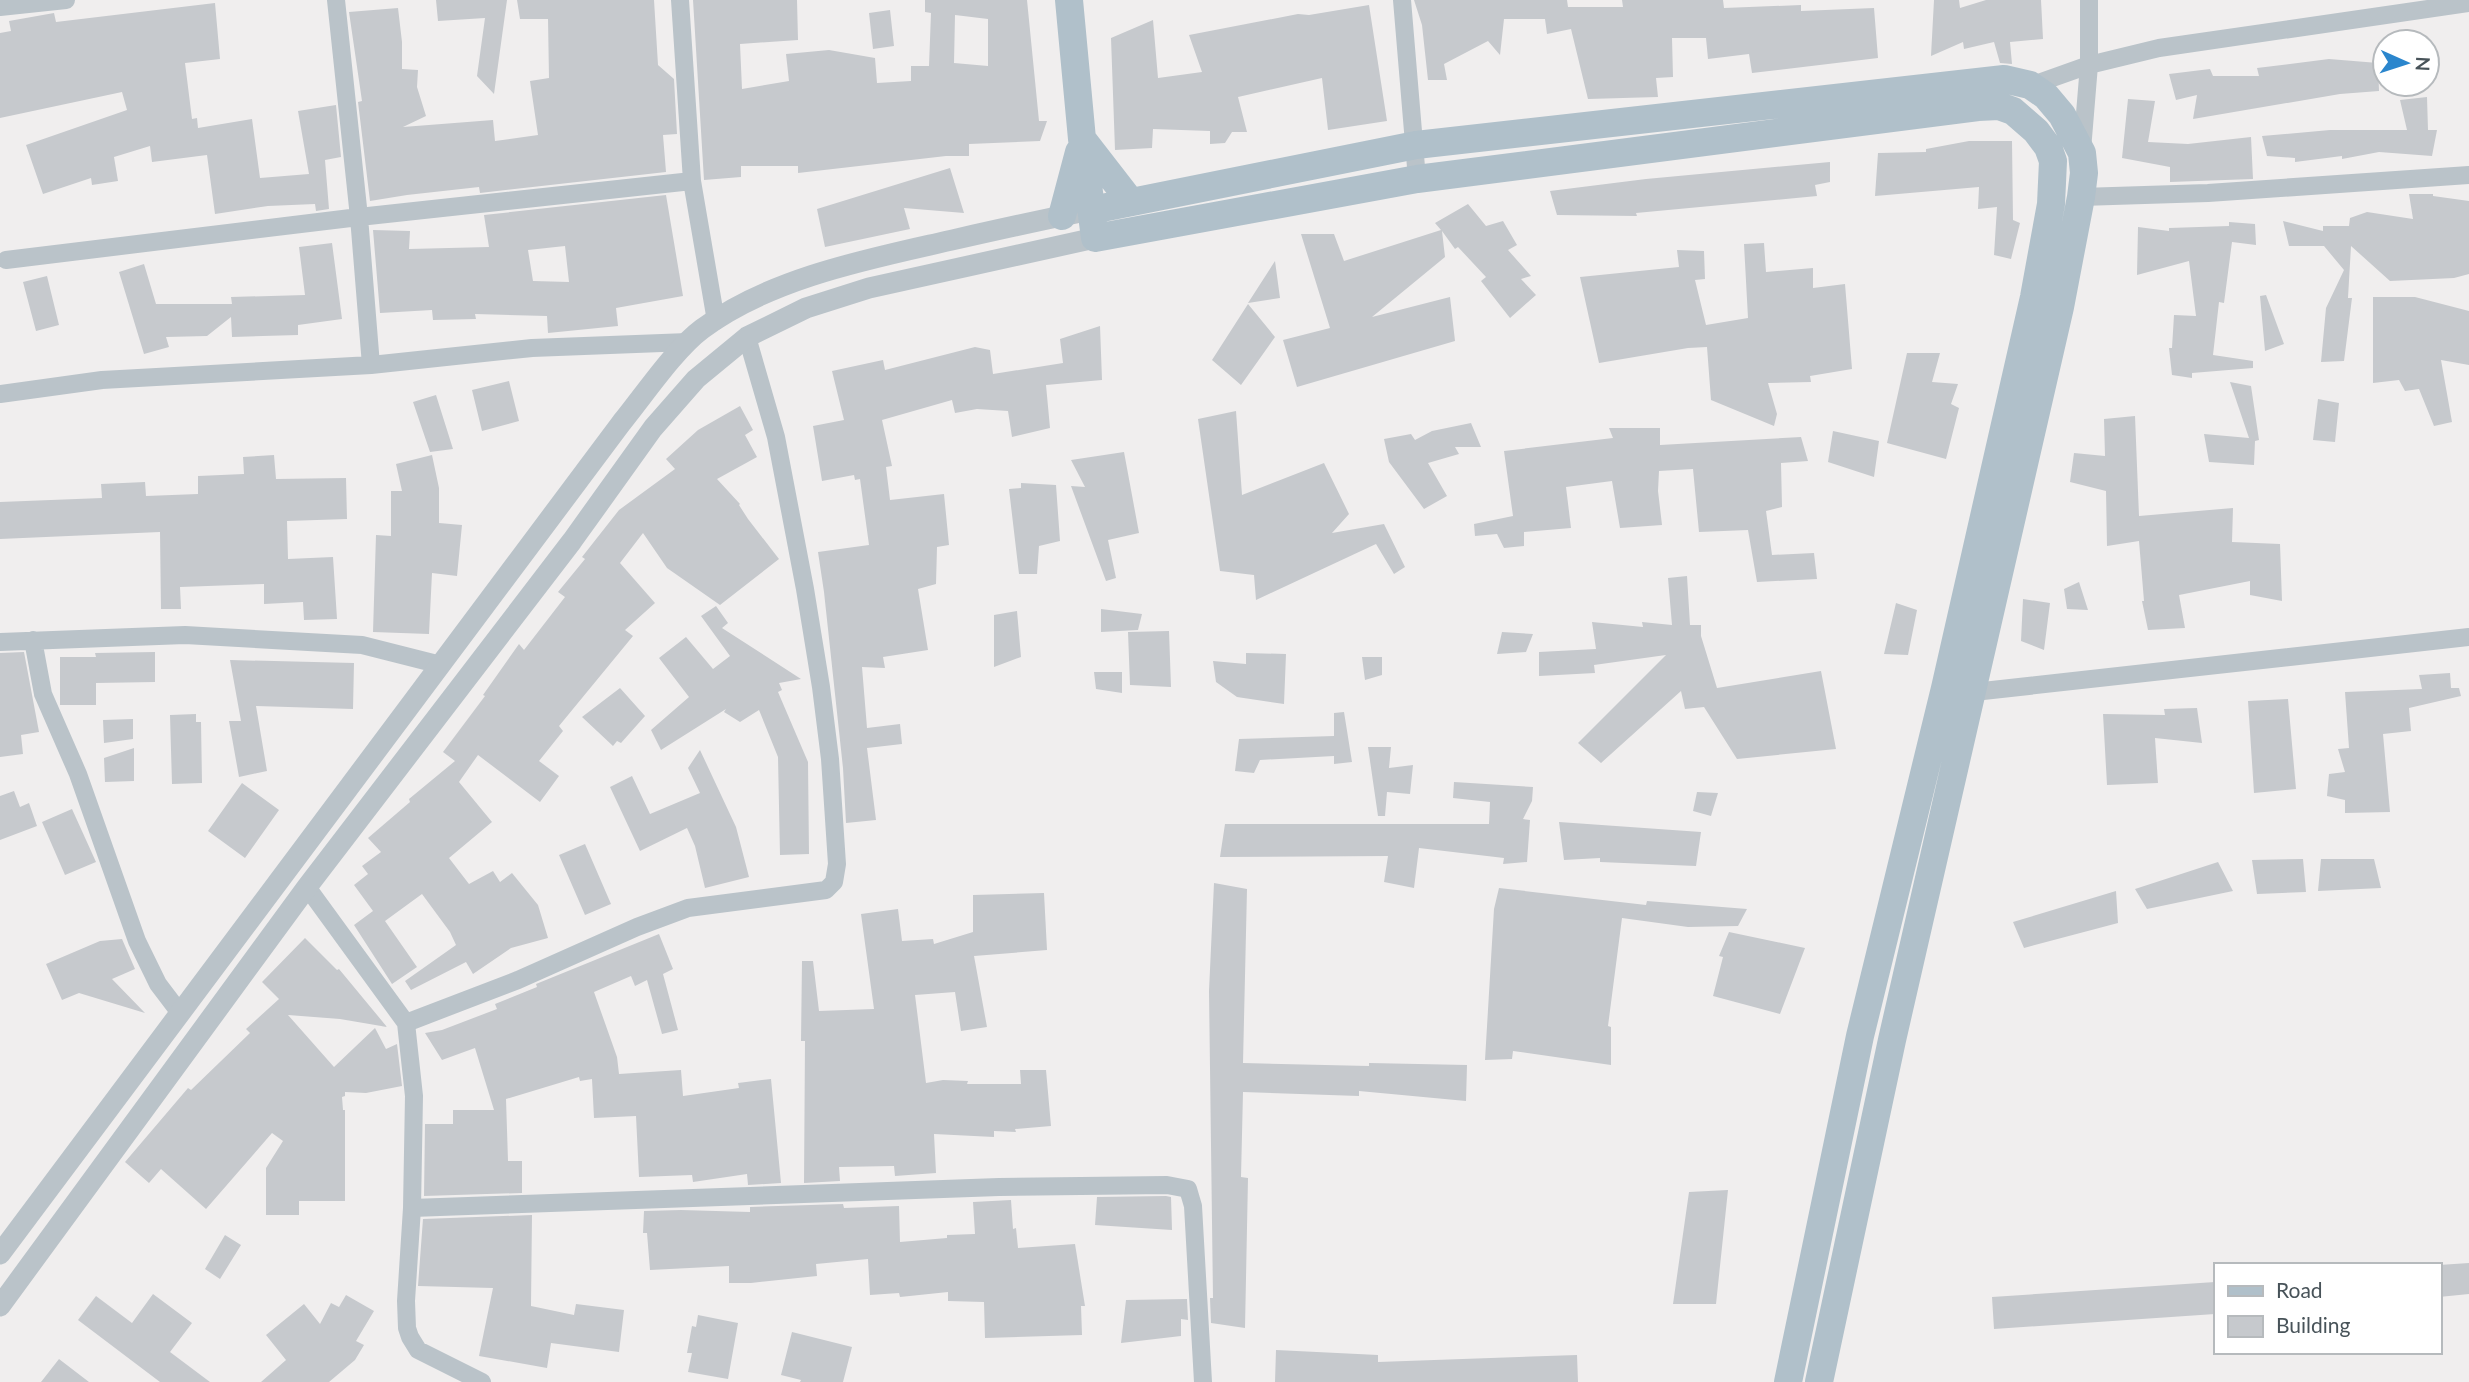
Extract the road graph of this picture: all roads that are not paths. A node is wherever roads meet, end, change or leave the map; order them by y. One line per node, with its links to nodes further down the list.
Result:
1 (66, 0): 8 (street)
2 (336, 0): 22 (street)
3 (680, 0): 17 (street)
4 (1069, 0): 12 (main road)
5 (1402, 0): 13 (street)
6 (2088, 0): 9 (street)
7 (2463, 2): 9 (street)
8 (0, 7)
9 (2089, 65): 10 (street); 14 (street)
10 (2030, 85): 11 (street); 13 (main road); 14 (main road)
11 (1999, 107): 16 (main road); 34 (main road)
12 (1082, 139): 19 (main road); 20 (main road); 21 (main road)
13 (1416, 145): 16 (street); 19 (main road)
14 (2082, 153): 18 (main road)
15 (2469, 175): 18 (street)
16 (1417, 179): 23 (main road)
17 (692, 181): 22 (street); 25 (street)
18 (2081, 197): 35 (main road)
19 (1131, 202): 20 (main road)
20 (1092, 210): 21 (street); 23 (main road)
21 (1062, 216): 25 (street)
22 (359, 217): 24 (street); 28 (street)
23 (1095, 238): 26 (street)
24 (6, 260)
25 (716, 321): 27 (street)
26 (747, 337): 36 (street); 38 (street)
27 (688, 342): 28 (street); 33 (street)
28 (371, 365): 29 (street)
29 (0, 394)
30 (2469, 637): 35 (street)
31 (33, 640): 32 (street); 33 (street); 37 (street)
32 (0, 642)
33 (441, 665): 37 (street)
34 (1945, 688): 35 (street); 44 (main road)
35 (1974, 692): 45 (main road)
36 (307, 887): 38 (street); 41 (street)
37 (180, 1013): 40 (street)
38 (406, 1023): 39 (street)
39 (412, 1208): 42 (street); 43 (street)
40 (0, 1254)
41 (0, 1306)
42 (482, 1382)
43 (1203, 1382)
44 (1788, 1382)
45 (1819, 1382)

